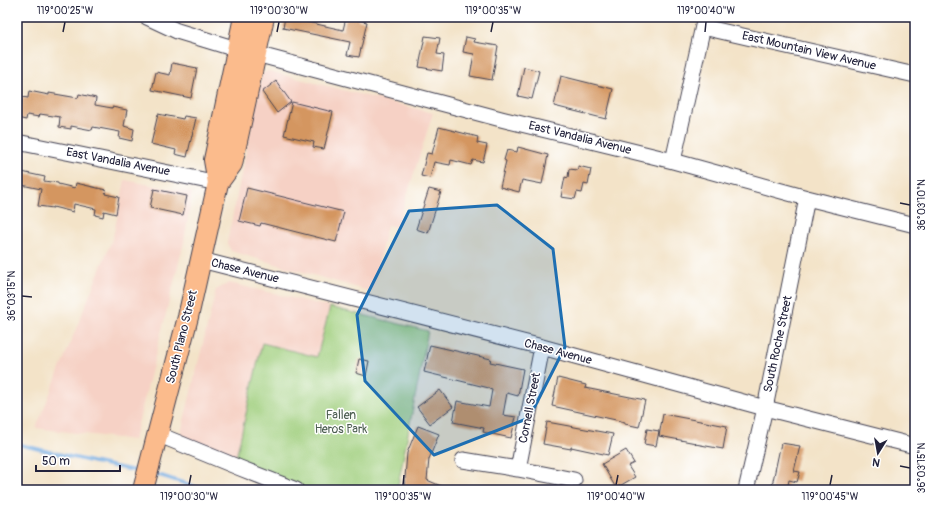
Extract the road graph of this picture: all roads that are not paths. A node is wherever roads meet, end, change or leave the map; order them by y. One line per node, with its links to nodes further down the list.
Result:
1 (147, 17): 5 (street, East Vandalia Avenue)
2 (244, 17): 5 (main road, South Plano Street)
3 (264, 17): 5 (main road, South Plano Street)
4 (704, 22): 6 (street, East Mountain View Avenue); 8 (street)
5 (246, 51): 8 (street, East Vandalia Avenue); 9 (main road, South Plano Street)
6 (915, 75)
7 (17, 142): 9 (street, East Vandalia Avenue)
8 (673, 161): 10 (street, East Vandalia Avenue)
9 (218, 183): 12 (main road, South Plano Street)
10 (807, 198): 11 (street, East Vandalia Avenue); 14 (street, South Roche Street)
11 (915, 225)
12 (201, 260): 13 (street, Chase Avenue); 15 (main road, South Plano Street)
13 (542, 347): 14 (street, Chase Avenue); 18 (street, Cornell Street)
14 (765, 408): 16 (street, Chase Avenue); 22 (street, South Roche Street)
15 (155, 442): 20 (main road, South Plano Street); 21 (street)
16 (915, 446)
17 (463, 460): 18 (street)
18 (518, 469): 19 (street)
19 (574, 480)
20 (143, 490)
21 (296, 490)
22 (746, 490)

